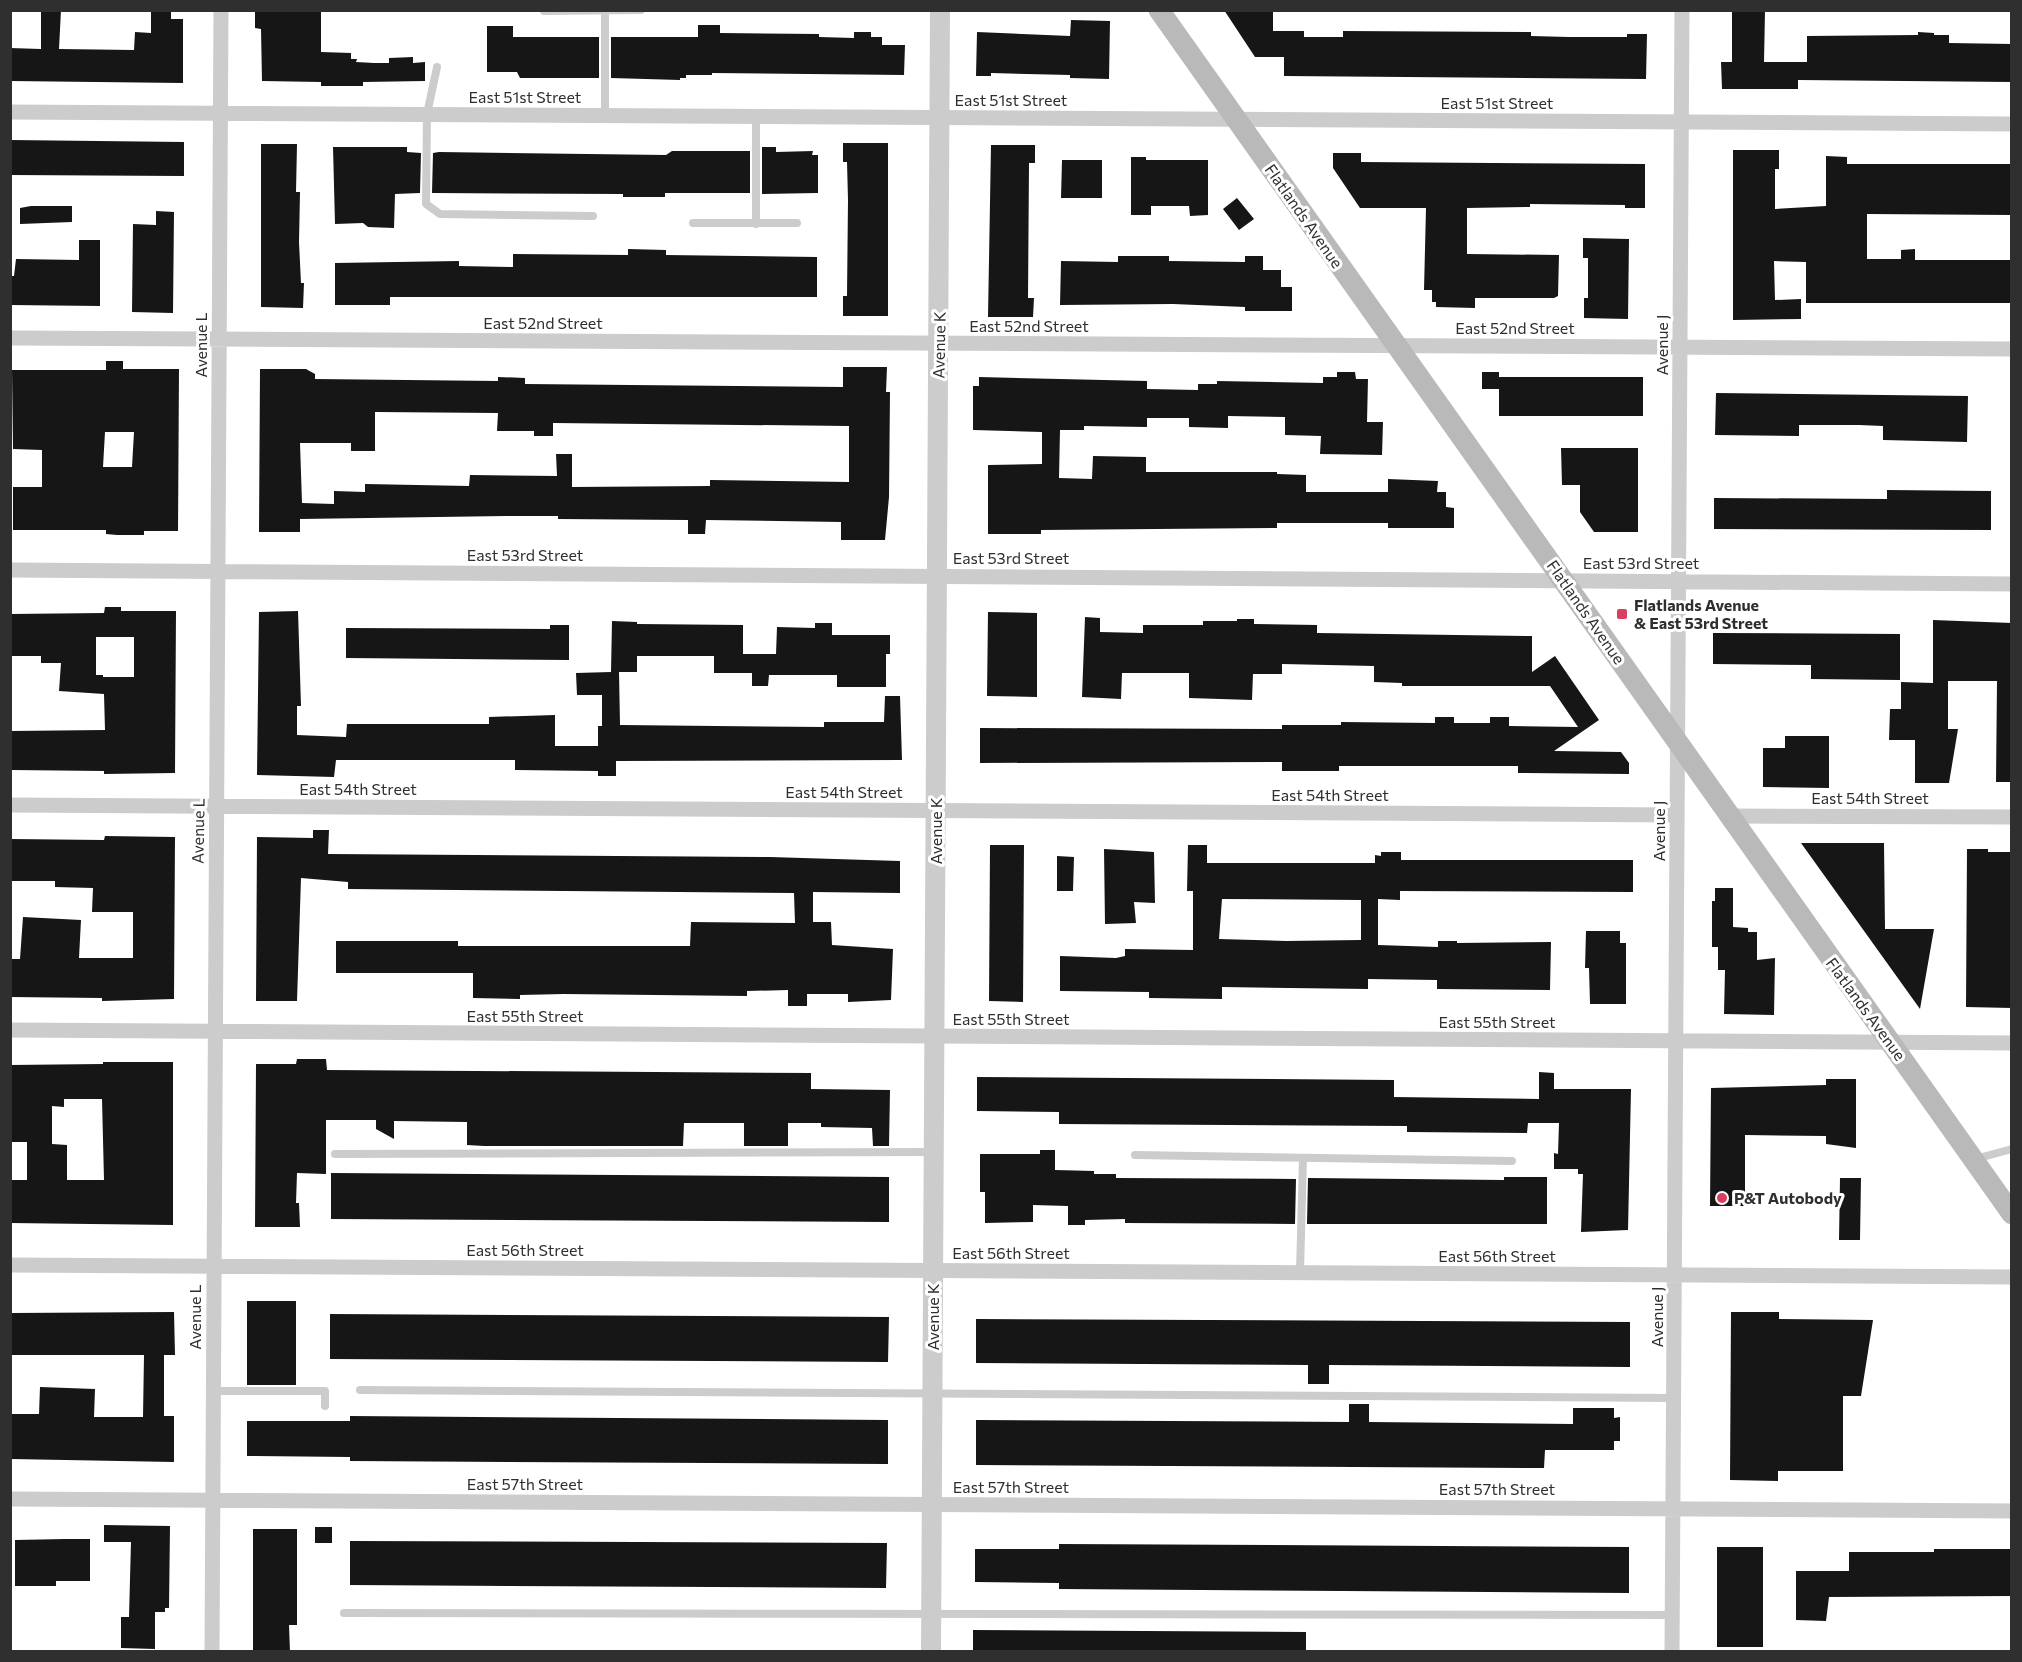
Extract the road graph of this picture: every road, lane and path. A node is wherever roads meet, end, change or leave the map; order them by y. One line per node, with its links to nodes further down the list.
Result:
1 (221, 10): 10 (street, Avenue L)
2 (641, 10): 7 (lane)
3 (940, 10): 14 (street, Avenue K)
4 (1160, 10): 15 (main road, Flatlands Avenue)
5 (1682, 10): 16 (street, Avenue J)
6 (544, 11): 7 (lane)
7 (605, 11): 12 (lane)
8 (437, 67): 11 (lane)
9 (10, 112): 10 (street, East 51st Street)
10 (220, 113): 11 (street, East 51st Street); 23 (street, Avenue L)
11 (427, 114): 12 (street, East 51st Street); 18 (lane)
12 (605, 115): 13 (street, East 51st Street)
13 (756, 116): 14 (street, East 51st Street); 21 (lane)
14 (941, 117): 15 (street, East 51st Street); 24 (street, Avenue K)
15 (1234, 119): 16 (street, East 51st Street); 25 (main road, Flatlands Avenue)
16 (1681, 122): 17 (street, East 51st Street); 26 (street, Avenue J)
17 (2012, 124)
18 (593, 216)
19 (693, 223): 21 (lane)
20 (797, 223): 21 (lane)
21 (756, 224)
22 (10, 338): 23 (street, East 52nd Street)
23 (219, 339): 24 (street, East 52nd Street); 29 (street, Avenue L)
24 (939, 343): 25 (street, East 52nd Street); 30 (street, Avenue K)
25 (1396, 346): 26 (street, East 52nd Street); 31 (main road, Flatlands Avenue)
26 (1680, 347): 27 (street, East 52nd Street); 32 (street, Avenue J)
27 (2012, 349)
28 (10, 570): 29 (street, East 53rd Street)
29 (218, 571): 30 (street, East 53rd Street); 36 (street, Avenue L)
30 (937, 576): 31 (street, East 53rd Street); 37 (street, Avenue K)
31 (1563, 580): 32 (street, East 53rd Street); 34 (main road, Flatlands Avenue)
32 (1679, 581): 33 (street, East 53rd Street); 34 (street, Avenue J)
33 (2012, 584)
34 (1677, 740): 38 (street, Avenue J); 39 (main road, Flatlands Avenue)
35 (10, 805): 36 (street, East 54th Street)
36 (217, 806): 37 (street, East 54th Street); 42 (street, Avenue L)
37 (936, 810): 38 (street, East 54th Street); 43 (street, Avenue K)
38 (1677, 815): 44 (street, Avenue J)
39 (1728, 816): 40 (street, East 54th Street); 45 (main road, Flatlands Avenue)
40 (2012, 817)
41 (10, 1030): 42 (street, East 55th Street)
42 (214, 1032): 43 (street, East 55th Street); 56 (street, Avenue L)
43 (935, 1036): 44 (street, East 55th Street); 48 (street, Avenue K)
44 (1676, 1041): 45 (street, East 55th Street); 59 (street, Avenue J)
45 (1890, 1042): 46 (street, East 55th Street); 52 (main road, Flatlands Avenue)
46 (2012, 1043)
47 (2012, 1149): 52 (lane)
48 (934, 1152): 49 (lane); 57 (street, Avenue K)
49 (334, 1154)
50 (1135, 1155): 51 (lane)
51 (1303, 1158): 53 (lane); 58 (lane)
52 (1973, 1160): 54 (main road, Flatlands Avenue)
53 (1512, 1161)
54 (2012, 1214)
55 (10, 1265): 56 (street, East 56th Street)
56 (213, 1266): 57 (street, East 56th Street); 62 (street, Avenue L)
57 (934, 1270): 58 (street, East 56th Street); 63 (street, Avenue K)
58 (1300, 1272): 59 (street, East 56th Street)
59 (1675, 1275): 60 (street, East 56th Street); 64 (street, Avenue J)
60 (2012, 1277)
61 (360, 1390): 63 (lane)
62 (213, 1391): 65 (lane); 67 (street, Avenue L)
63 (933, 1393): 64 (lane); 68 (street, Avenue K)
64 (1674, 1398): 69 (street, Avenue J)
65 (325, 1406)
66 (10, 1499): 67 (street, East 57th Street)
67 (212, 1500): 68 (street, East 57th Street); 74 (street, Avenue L)
68 (933, 1504): 69 (street, East 57th Street); 72 (street, Avenue K)
69 (1673, 1508): 70 (street, East 57th Street); 73 (street, Avenue J)
70 (2012, 1511)
71 (344, 1613): 72 (lane)
72 (932, 1615): 73 (lane); 75 (street, Avenue K)
73 (1672, 1615): 76 (street, Avenue J)
74 (212, 1652)
75 (931, 1652)
76 (1672, 1652)

